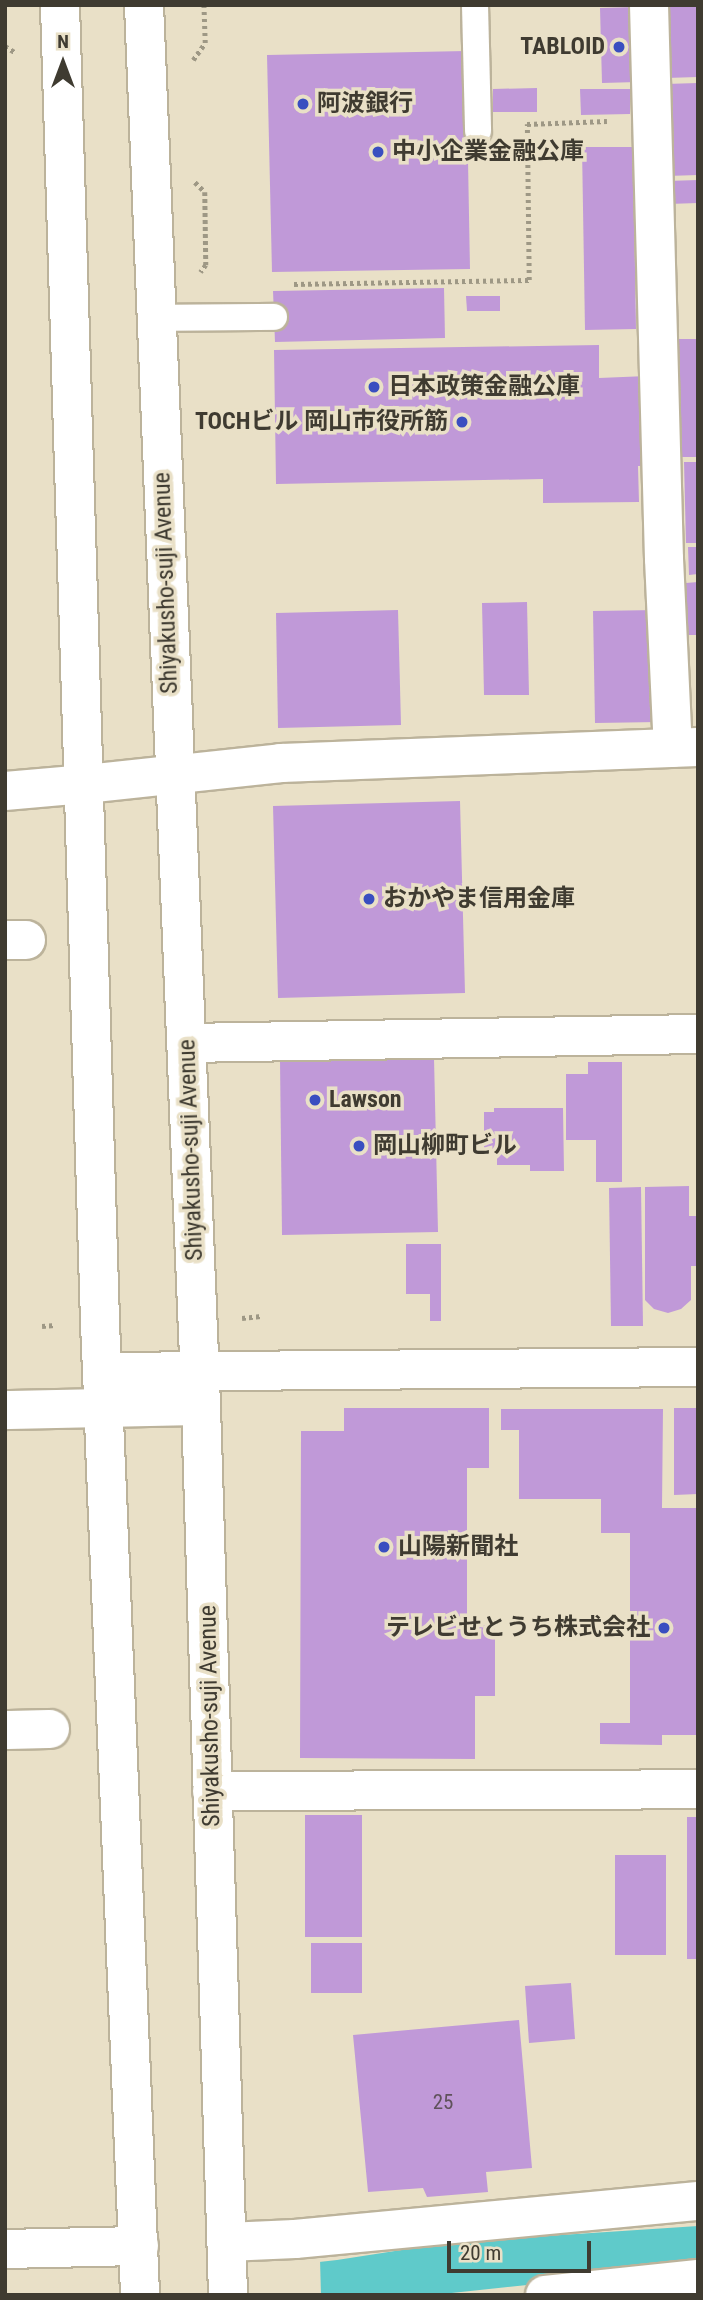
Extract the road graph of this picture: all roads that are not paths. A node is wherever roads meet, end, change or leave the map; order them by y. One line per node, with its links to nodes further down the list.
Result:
1 (61, 5): 10 (street)
2 (144, 5): 7 (street, Shiyakusho-suji Avenue)
3 (475, 5): 5 (lane)
4 (649, 5): 8 (street)
5 (478, 131)
6 (274, 317): 7 (lane)
7 (155, 318): 9 (street, Shiyakusho-suji Avenue)
8 (685, 748): 9 (street)
9 (174, 775): 10 (street); 13 (street, Shiyakusho-suji Avenue)
10 (85, 784): 11 (street); 16 (street)
11 (5, 792)
12 (698, 1034): 13 (street)
13 (187, 1043): 15 (street, Shiyakusho-suji Avenue)
14 (698, 1367): 15 (street)
15 (200, 1389): 16 (street); 21 (street, Shiyakusho-suji Avenue)
16 (103, 1390): 17 (street); 25 (street)
17 (5, 1410)
18 (50, 1729): 19 (street)
19 (5, 1730)
20 (698, 1788): 21 (street)
21 (212, 1791): 24 (street, Shiyakusho-suji Avenue)
22 (698, 2201): 24 (street)
23 (5, 2249): 25 (street)
24 (227, 2268)
25 (140, 2272)
26 (698, 2279): 27 (street)
27 (545, 2295)

